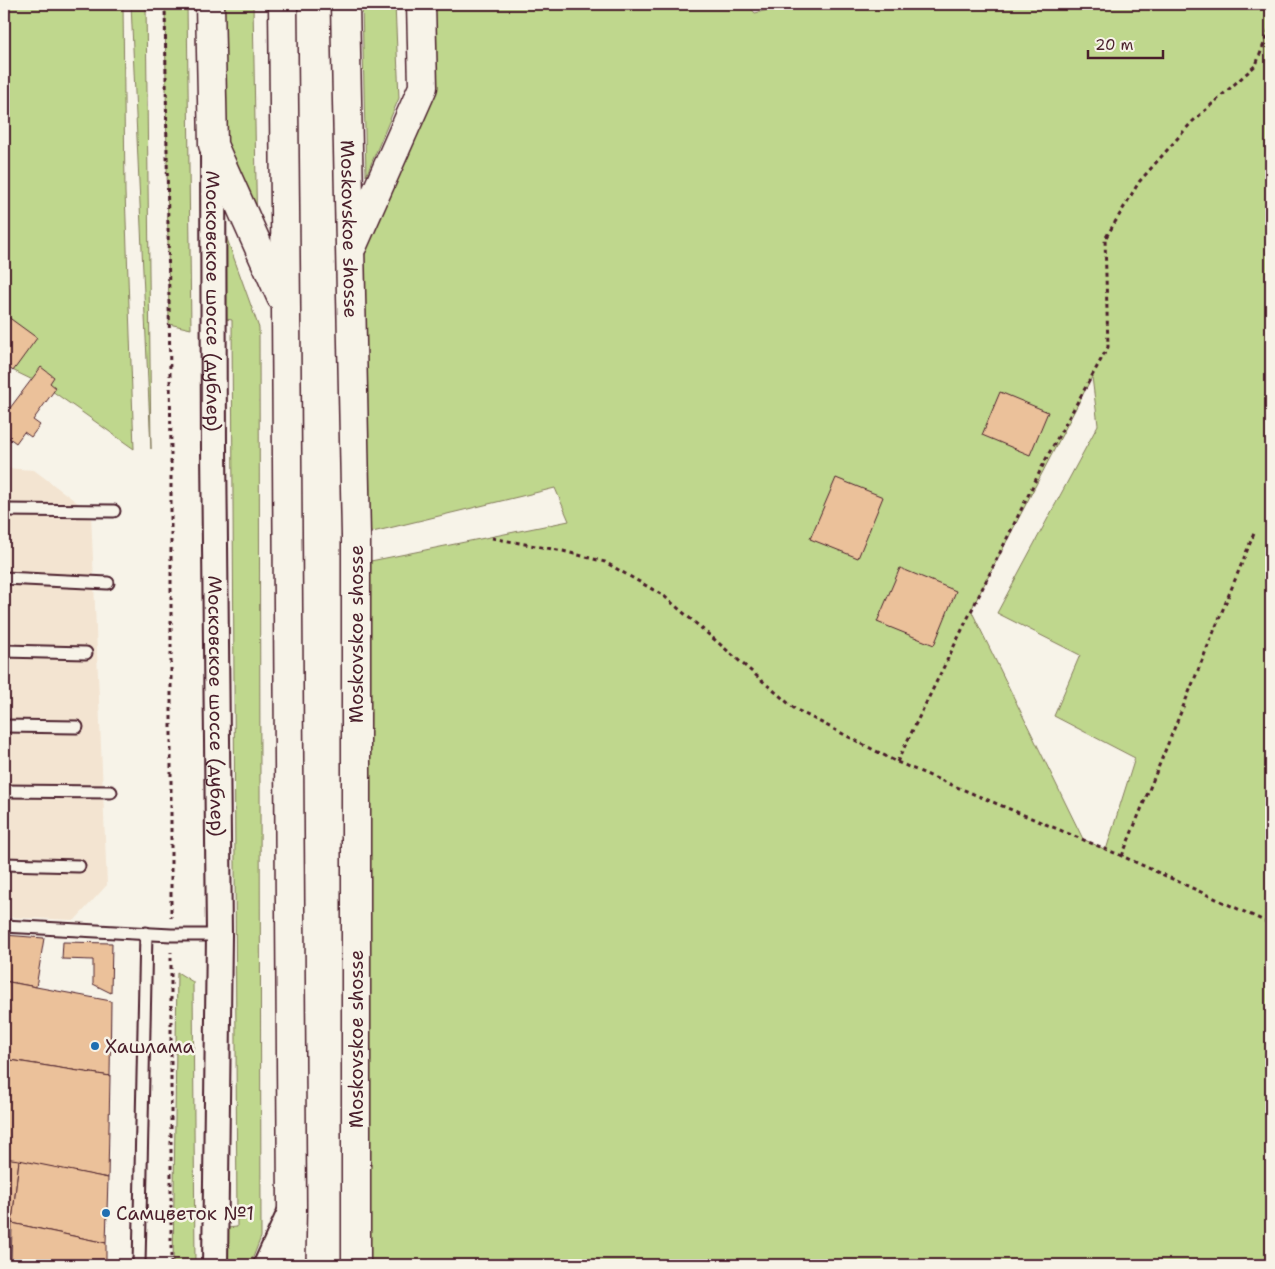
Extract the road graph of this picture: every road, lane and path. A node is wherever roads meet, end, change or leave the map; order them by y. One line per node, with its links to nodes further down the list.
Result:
1 (165, 4): 29 (path)
2 (210, 4): 7 (main road)
3 (283, 4): 9 (main road)
4 (345, 4): 8 (main road, Moskovskoe shosse)
5 (421, 4): 8 (main road)
6 (1271, 25): 20 (path)
7 (213, 145): 9 (main road); 30 (street, Московское шоссе (дублер))
8 (350, 251): 37 (main road, Moskovskoe shosse)
9 (286, 308): 31 (main road)
10 (4, 510): 11 (lane)
11 (114, 511)
12 (1256, 531): 23 (path)
13 (492, 538): 20 (path)
14 (4, 578): 15 (lane)
15 (108, 583)
16 (4, 651): 17 (lane)
17 (86, 653)
18 (4, 726): 19 (lane)
19 (77, 727)
20 (897, 762): 23 (path)
21 (4, 791): 22 (lane)
22 (111, 792)
23 (1122, 856): 26 (path)
24 (4, 864): 25 (lane)
25 (79, 866)
26 (1271, 924)
27 (4, 926): 28 (lane)
28 (146, 933): 29 (lane); 32 (lane)
29 (171, 935): 30 (lane); 33 (path)
30 (219, 935): 34 (street, Московское шоссе (дублер))
31 (292, 1206): 35 (street); 36 (main road)
32 (139, 1265)
33 (171, 1265)
34 (215, 1265)
35 (266, 1265)
36 (291, 1265)
37 (356, 1265)

